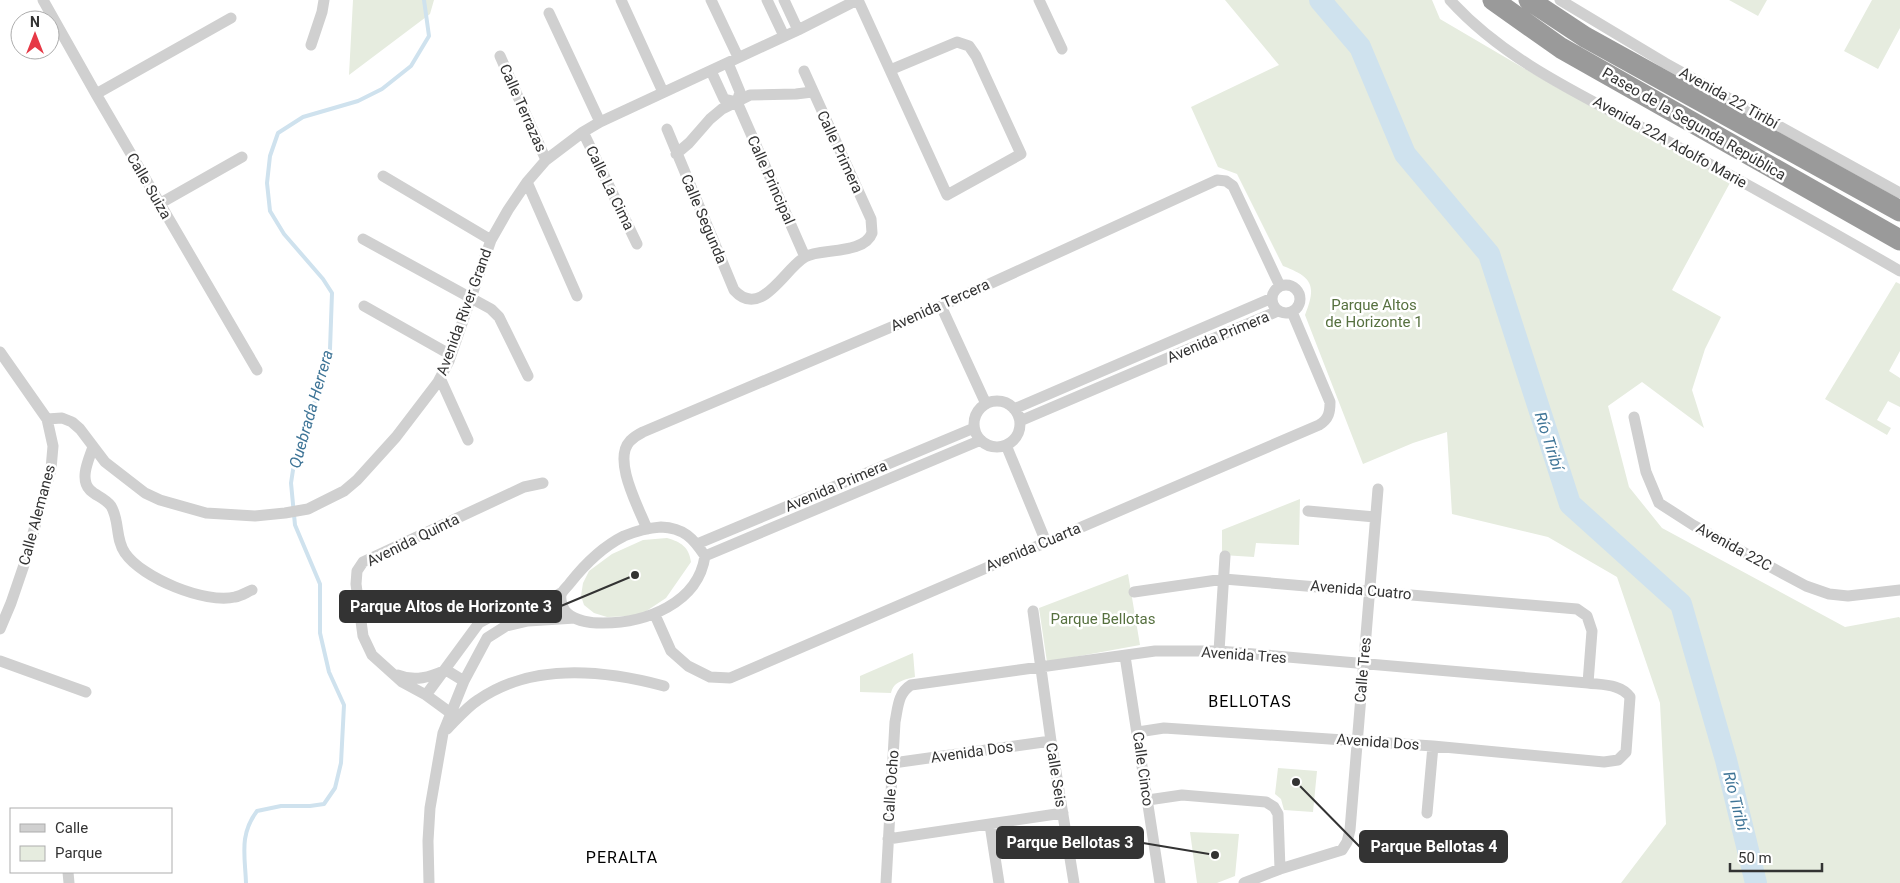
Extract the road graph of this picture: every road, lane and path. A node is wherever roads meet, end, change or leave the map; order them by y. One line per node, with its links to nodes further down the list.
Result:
1 (43, 0): 27 (street, Calle Suiza)
2 (324, 0): 18 (street)
3 (621, 0): 25 (street)
4 (711, 0): 21 (street, Calle Principal)
5 (767, 0): 17 (street)
6 (784, 0): 16 (street)
7 (858, 0): 13 (street, Avenida River Grand); 22 (street)
8 (1039, 0): 19 (street)
9 (1450, 0): 45 (street, Avenida 22A Adolfo Marie)
10 (1493, 0): 42 (highway, Paseo de la Segunda República)
11 (1530, 0): 39 (highway, Paseo de la Segunda República)
12 (1560, 0): 37 (street, Avenida 22 Tiribí)
13 (840, 4): 16 (street, Avenida River Grand)
14 (548, 13): 29 (street)
15 (232, 18): 27 (street)
16 (798, 30): 17 (street, Avenida River Grand)
17 (784, 36): 21 (street, Avenida River Grand)
18 (311, 45)
19 (1062, 49)
20 (500, 56): 34 (street, Calle Terrazas)
21 (733, 60): 23 (street, Avenida River Grand); 28 (street, Calle Principal)
22 (890, 70): 22 (street)
23 (711, 71): 25 (street, Avenida River Grand); 28 (street)
24 (804, 71): 26 (street, Calle Primera)
25 (663, 92): 29 (street, Avenida River Grand)
26 (812, 92): 28 (street); 44 (street, Calle Primera)
27 (96, 94): 38 (street, Calle Suiza)
28 (737, 102): 32 (street); 44 (street, Calle Principal)
29 (600, 122): 31 (street, Avenida River Grand)
30 (667, 129): 32 (street, Calle Segunda)
31 (583, 132): 34 (street, Avenida River Grand); 43 (street, Calle La Cima)
32 (676, 154): 44 (street, Calle Segunda)
33 (242, 157): 38 (street)
34 (546, 160): 36 (street, Avenida River Grand)
35 (383, 176): 41 (street)
36 (527, 182): 41 (street, Avenida River Grand); 47 (street)
37 (1900, 193)
38 (159, 204): 56 (street, Calle Suiza)
39 (1900, 211)
40 (362, 239): 49 (street)
41 (491, 240): 49 (street, Avenida River Grand)
42 (1900, 240)
43 (637, 244)
44 (805, 257)
45 (1900, 271)
46 (1280, 286): 48 (street); 51 (street, Avenida Tercera); 53 (street)
47 (577, 296)
48 (1272, 298): 52 (street); 60 (street, Avenida Primera)
49 (470, 299): 55 (street, Avenida River Grand); 57 (street)
50 (364, 306): 55 (street)
51 (941, 306): 59 (street); 73 (street, Avenida Tercera)
52 (1278, 311): 53 (street); 63 (street, Avenida Primera)
53 (1292, 312): 74 (street, Avenida Cuarta)
54 (0, 352): 62 (street, Calle Alemanes)
55 (451, 355): 58 (street, Avenida River Grand)
56 (257, 370)
57 (528, 376)
58 (440, 378): 65 (street); 68 (street, Avenida River Grand)
59 (986, 404): 60 (street); 64 (street)
60 (1014, 409): 63 (street)
61 (1634, 417): 80 (street, Avenida 22C)
62 (47, 419): 68 (street, Avenida River Grand); 87 (street, Calle Alemanes)
63 (1020, 421): 67 (street)
64 (974, 428): 66 (street); 75 (street, Avenida Primera)
65 (468, 440)
66 (980, 440): 67 (street); 76 (street, Avenida Primera)
67 (1006, 445): 74 (street)
68 (93, 447): 79 (street)
69 (543, 483): 93 (street, Avenida Quinta)
70 (1378, 489): 72 (street, Calle Tres)
71 (1308, 511): 72 (street)
72 (1375, 517): 81 (street, Calle Tres)
73 (647, 528): 75 (street); 83 (street)
74 (1046, 542): 85 (street, Avenida Cuarta)
75 (697, 544): 76 (street)
76 (705, 556): 85 (street)
77 (1225, 556): 78 (street)
78 (1224, 579): 81 (street, Avenida Cuatro); 82 (street, Avenida Cuatro); 88 (street)
79 (252, 590)
80 (1900, 590)
81 (1370, 591): 91 (street, Calle Tres); 96 (street, Avenida Cuatro)
82 (1134, 592)
83 (561, 593): 86 (street); 94 (street)
84 (1033, 611): 92 (street, Calle Seis)
85 (655, 615): 86 (street)
86 (575, 618): 95 (street)
87 (0, 629)
88 (1219, 651): 89 (street, Avenida Tres); 91 (street, Avenida Tres)
89 (1125, 656): 92 (street, Avenida Tres); 102 (street, Calle Cinco)
90 (0, 661): 99 (street)
91 (1365, 664): 96 (street, Avenida Tres); 104 (street, Calle Tres)
92 (1040, 668): 98 (street, Avenida Tres); 105 (street, Calle Seis)
93 (388, 670): 94 (street, Avenida Quinta); 100 (street, Avenida Quinta)
94 (446, 670): 95 (street); 100 (street)
95 (464, 681): 101 (street)
96 (1588, 682): 107 (street, Avenida Tres)
97 (664, 686): 103 (street)
98 (903, 690): 108 (street, Calle Ocho)
99 (86, 692)
100 (426, 694): 101 (street, Avenida Quinta)
101 (452, 714): 103 (street)
102 (1138, 732): 104 (street, Avenida Dos); 109 (street, Calle Cinco)
103 (443, 733): 115 (street)
104 (1357, 740): 106 (street, Avenida Dos); 114 (street, Calle Tres)
105 (1051, 741): 108 (street, Avenida Dos); 110 (street, Calle Seis)
106 (1433, 746): 107 (street, Avenida Dos); 111 (street)
107 (1618, 760)
108 (893, 764): 113 (street, Calle Ocho)
109 (1148, 800): 114 (street); 119 (street, Calle Cinco)
110 (1063, 813): 112 (street); 118 (street, Calle Seis)
111 (1427, 813)
112 (990, 825): 113 (street); 117 (street)
113 (888, 839): 116 (street, Calle Ocho)
114 (1280, 870): 120 (street)
115 (429, 883)
116 (886, 883)
117 (1000, 883)
118 (1074, 883)
119 (1160, 883)
120 (1244, 883)

